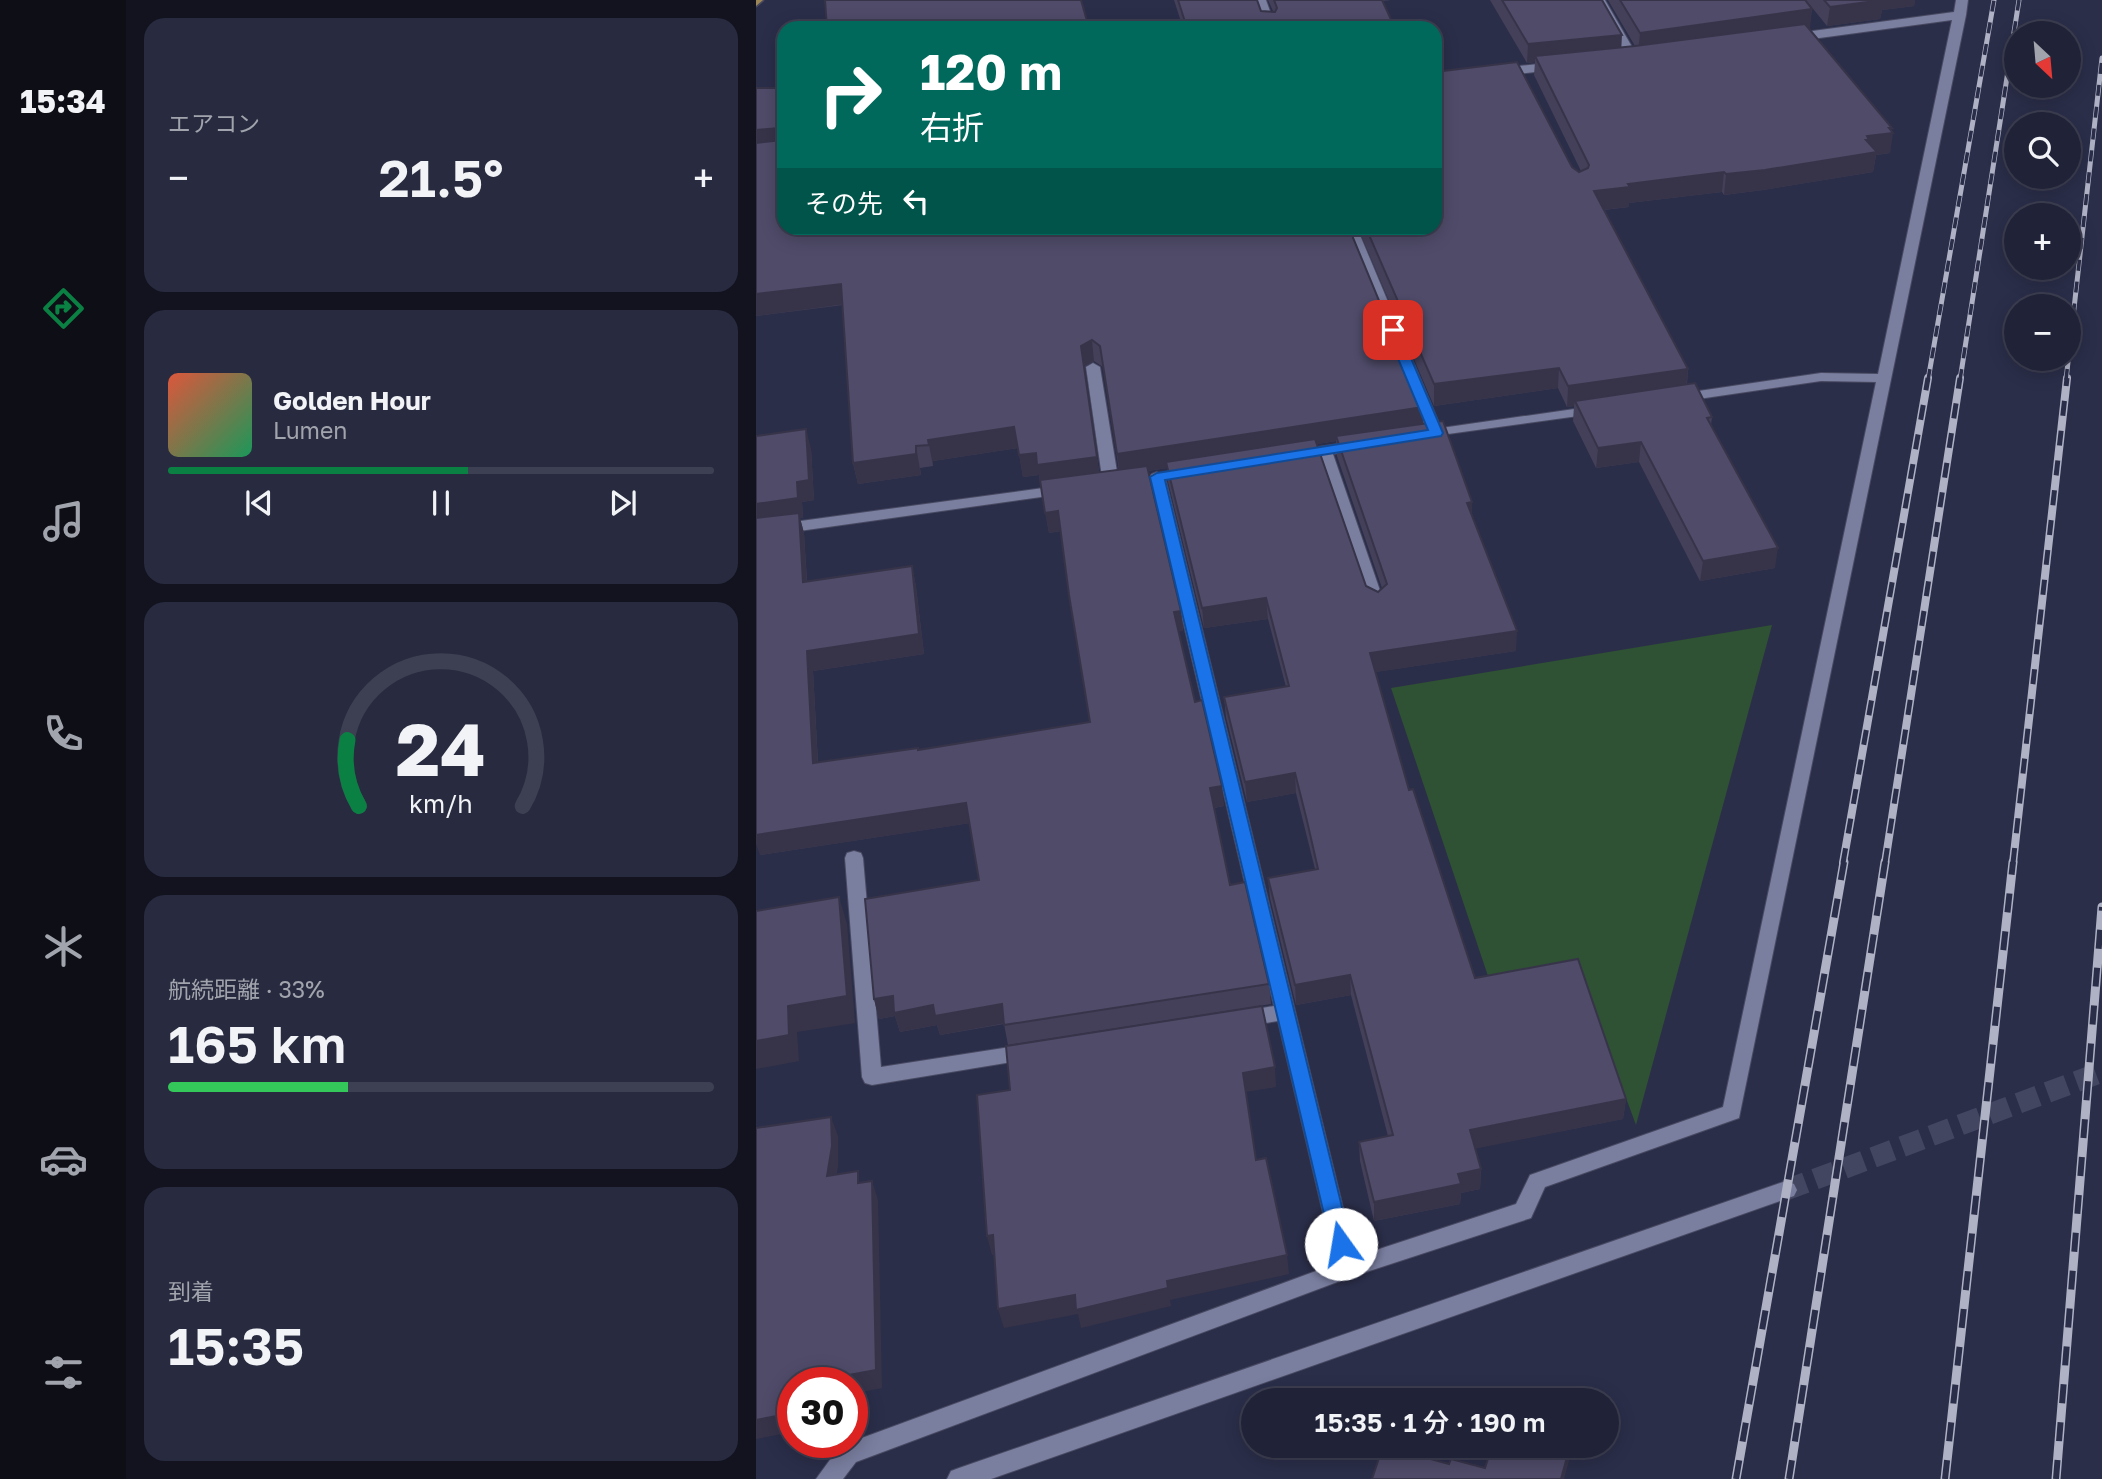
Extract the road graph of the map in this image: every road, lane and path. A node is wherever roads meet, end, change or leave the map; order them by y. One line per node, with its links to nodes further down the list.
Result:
1 (1260, 0): 4 (street)
2 (1599, 0): 6 (street)
3 (1961, 8): 5 (street); 11 (street)
4 (1268, 21)
5 (1782, 39)
6 (1646, 57)
7 (1570, 65): 8 (street)
8 (1483, 74)
9 (1353, 235): 14 (street)
10 (1093, 367): 20 (street)
11 (1885, 378): 12 (street); 27 (street)
12 (1669, 399)
13 (1614, 407): 14 (street)
14 (1436, 433): 15 (street)
15 (1411, 437)
16 (1374, 443): 17 (street)
17 (1324, 451): 18 (street); 21 (street)
18 (1286, 457)
19 (1157, 477): 23 (street)
20 (756, 532)
21 (1377, 605)
22 (854, 858): 25 (street)
23 (1286, 1012): 24 (street); 27 (street)
24 (1217, 1023)
25 (1051, 1049)
26 (1786, 1190): 29 (street)
27 (1347, 1269): 28 (street)
28 (828, 1479)
29 (959, 1479)

